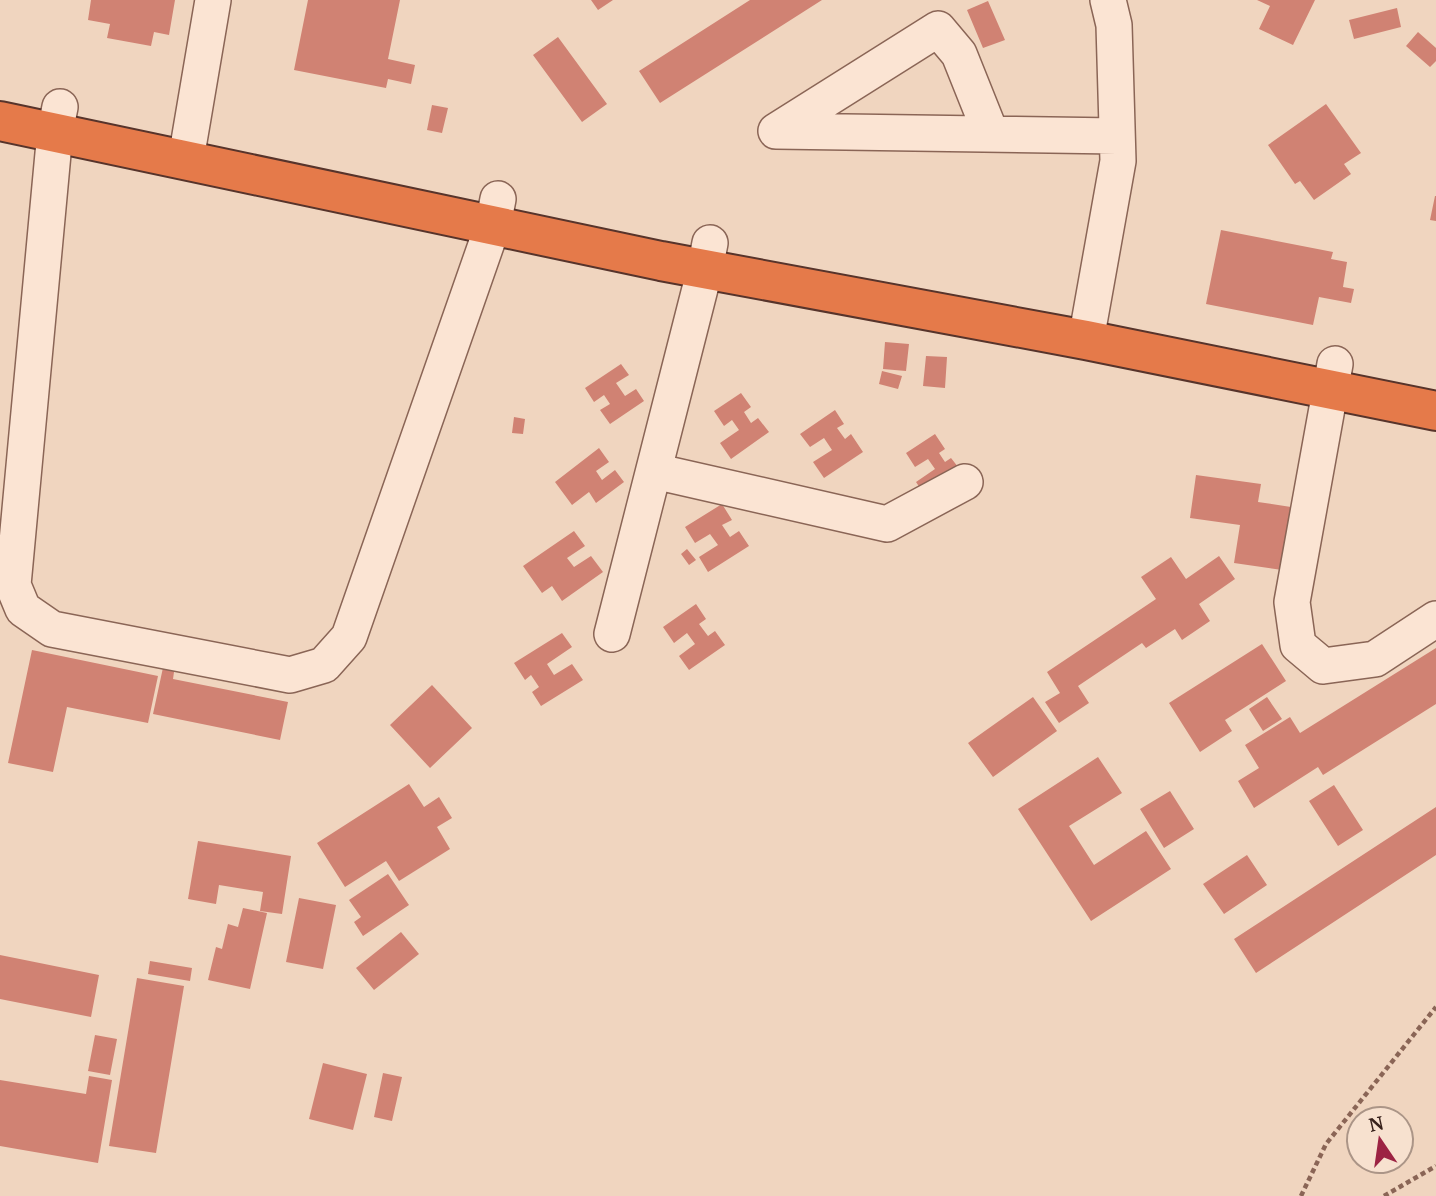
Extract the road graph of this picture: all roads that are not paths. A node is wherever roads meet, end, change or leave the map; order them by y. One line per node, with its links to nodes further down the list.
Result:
1 (214, 0): 8 (street)
2 (1108, 0): 7 (street)
3 (0, 94): 4 (highway)
4 (57, 120): 5 (highway); 8 (highway); 9 (street)
5 (0, 121)
6 (991, 134): 6 (street); 7 (street)
7 (1117, 136): 11 (street)
8 (188, 146): 9 (highway)
9 (495, 212): 10 (highway)
10 (707, 256): 11 (highway); 15 (street)
11 (1089, 327): 12 (highway)
12 (1332, 377): 13 (highway); 14 (highway); 17 (street)
13 (1436, 385)
14 (1436, 411)
15 (654, 471): 16 (street); 18 (street)
16 (965, 482)
17 (1436, 619)
18 (612, 634)

